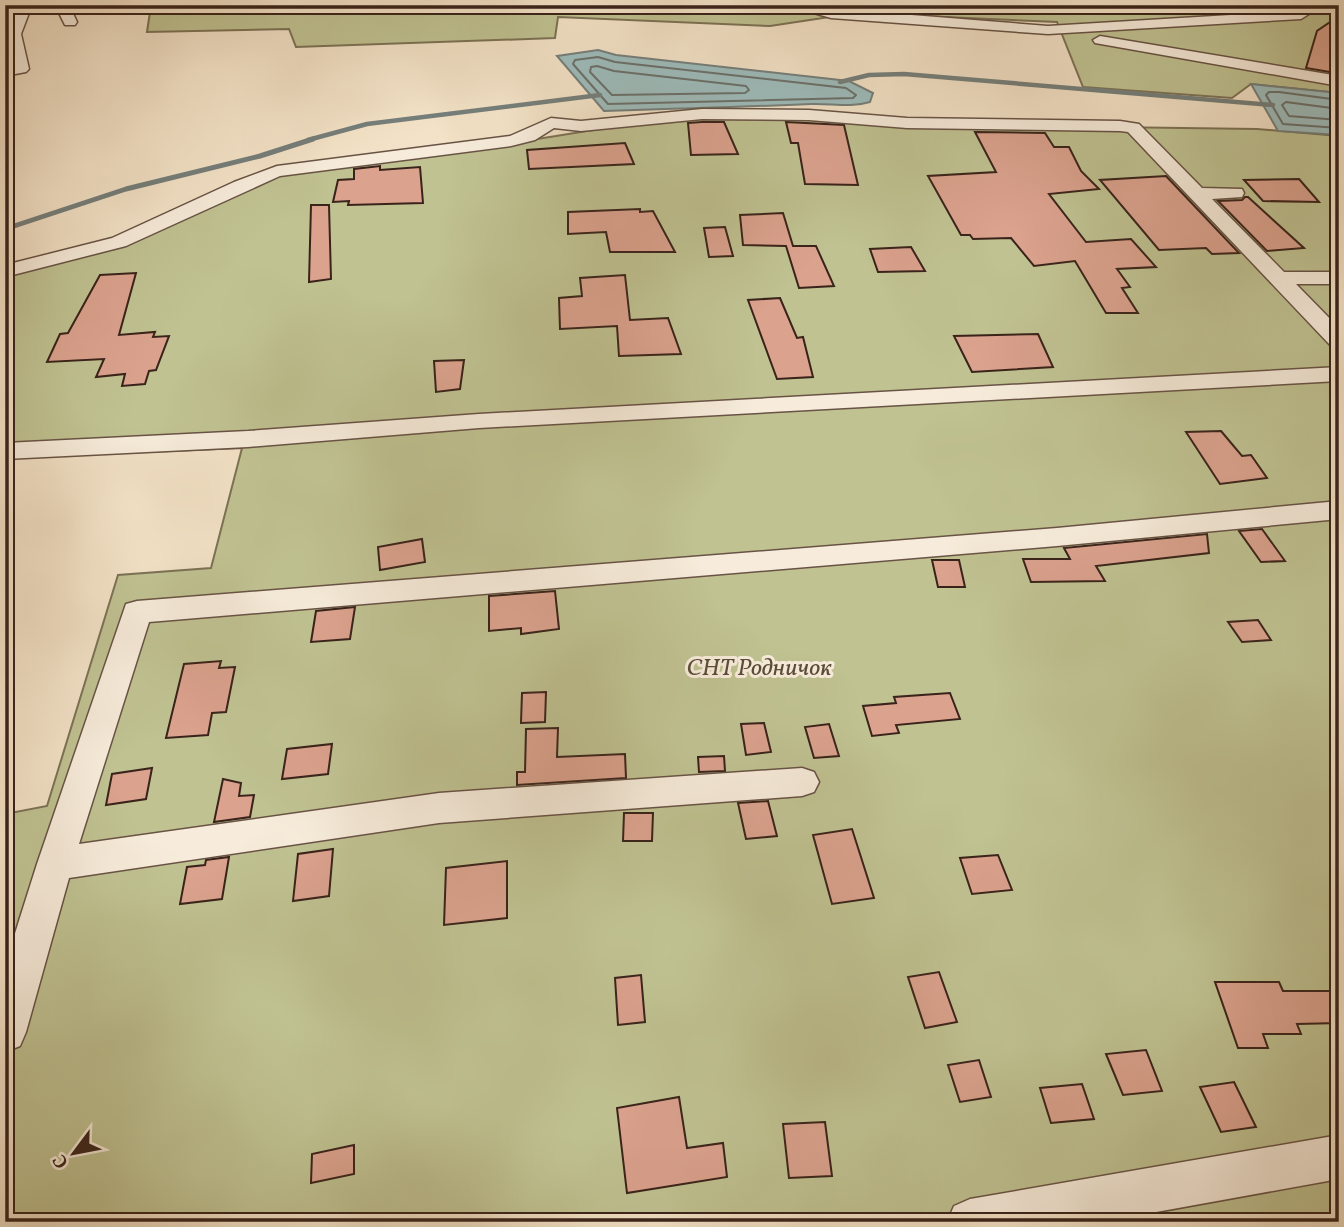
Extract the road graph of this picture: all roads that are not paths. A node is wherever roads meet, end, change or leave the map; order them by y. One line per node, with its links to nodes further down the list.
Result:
1 (25, 5): 13 (street)
2 (62, 5): 9 (street)
3 (792, 5): 8 (street)
4 (828, 5): 8 (street)
5 (957, 5): 10 (street)
6 (1295, 10): 7 (street); 11 (street); 12 (street)
7 (1320, 10)
8 (855, 16): 10 (street)
9 (70, 22)
10 (952, 22): 11 (street)
11 (1023, 27): 12 (street)
12 (1048, 30): 15 (street)
13 (10, 35): 14 (street)
14 (5, 72)
15 (1339, 81)
16 (1235, 193): 17 (street)
17 (1198, 194): 18 (street); 19 (street)
18 (5, 271)
19 (1279, 278): 20 (street); 21 (street)
20 (1339, 278)
21 (1339, 341)
22 (1339, 374): 23 (street)
23 (5, 451)
24 (1339, 510): 26 (street)
25 (802, 782): 26 (street)
26 (55, 864): 27 (street)
27 (5, 1032)
28 (1339, 1157): 29 (street)
29 (970, 1222)

